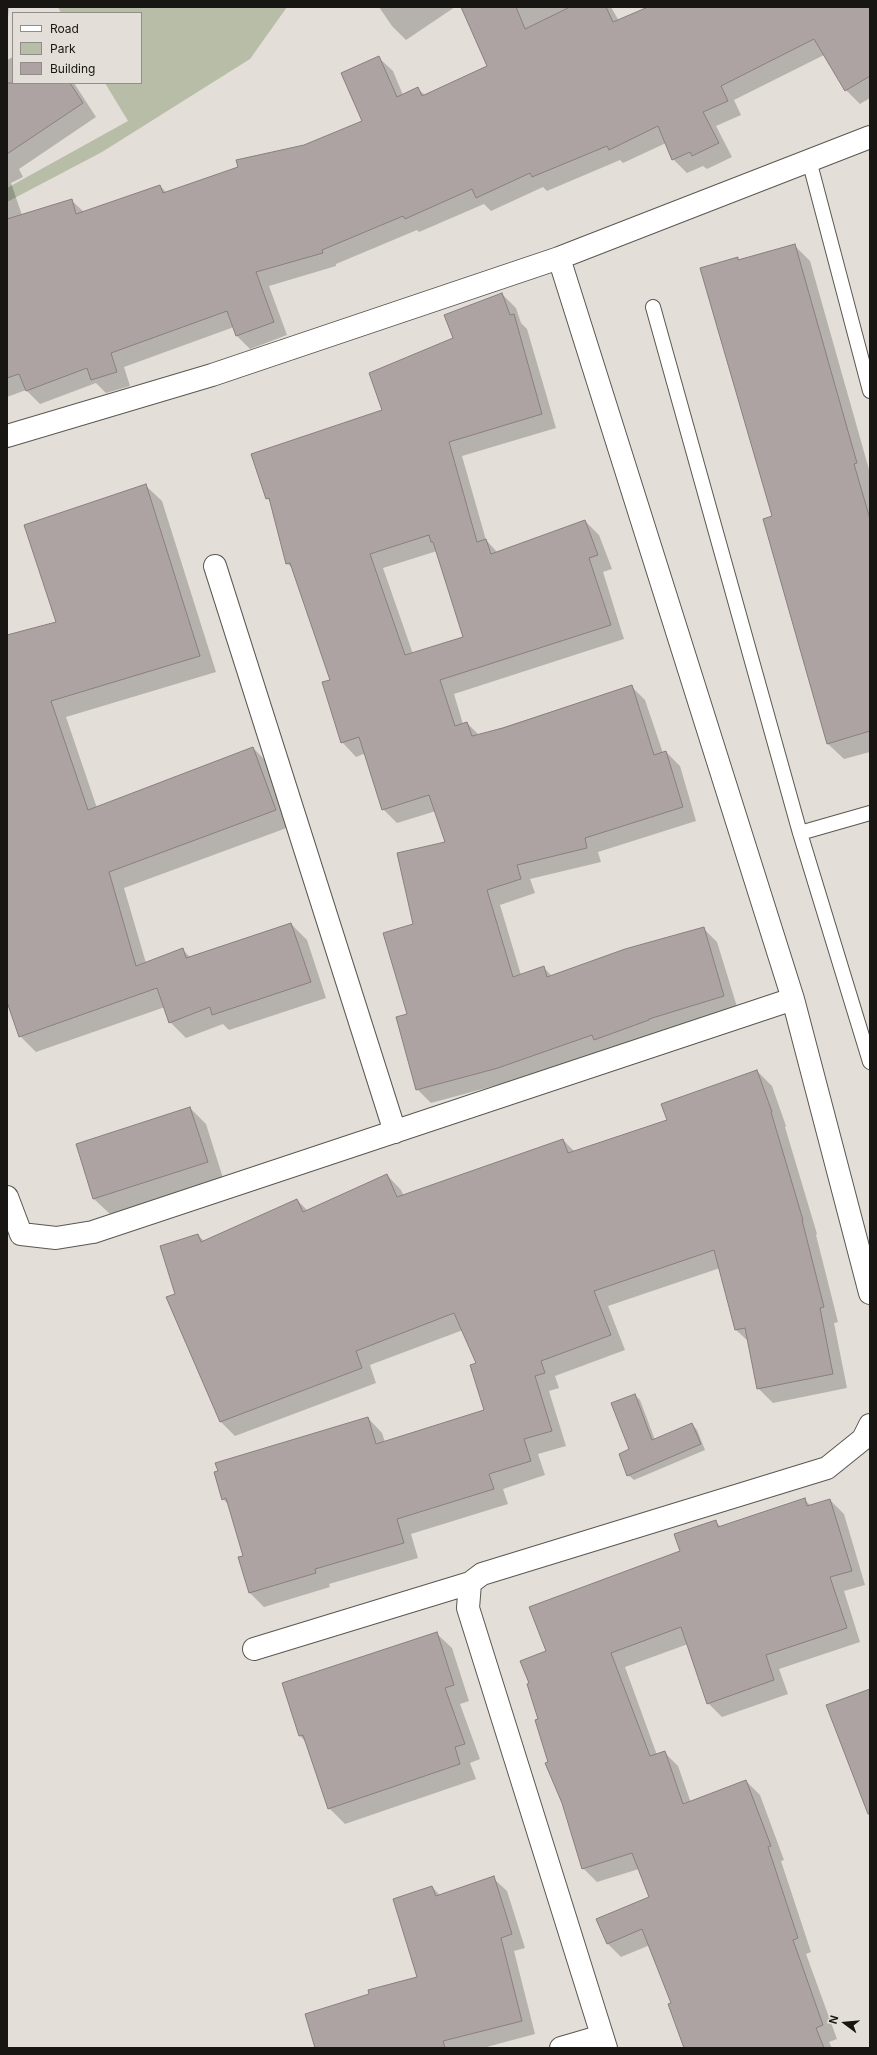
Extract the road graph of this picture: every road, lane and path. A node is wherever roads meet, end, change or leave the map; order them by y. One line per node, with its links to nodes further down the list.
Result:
1 (870, 137): 2 (street)
2 (809, 160): 3 (street); 5 (lane)
3 (560, 258): 6 (street); 10 (street)
4 (654, 307): 9 (lane)
5 (870, 391)
6 (7, 436)
7 (215, 566): 12 (street)
8 (870, 813): 9 (lane)
9 (800, 833): 11 (lane)
10 (793, 999): 12 (street); 14 (street)
11 (870, 1062)
12 (395, 1132): 13 (street)
13 (7, 1197)
14 (870, 1293)
15 (870, 1425): 16 (street)
16 (470, 1583): 17 (street); 18 (street)
17 (254, 1649)
18 (604, 2042): 19 (street)
19 (561, 2048)

